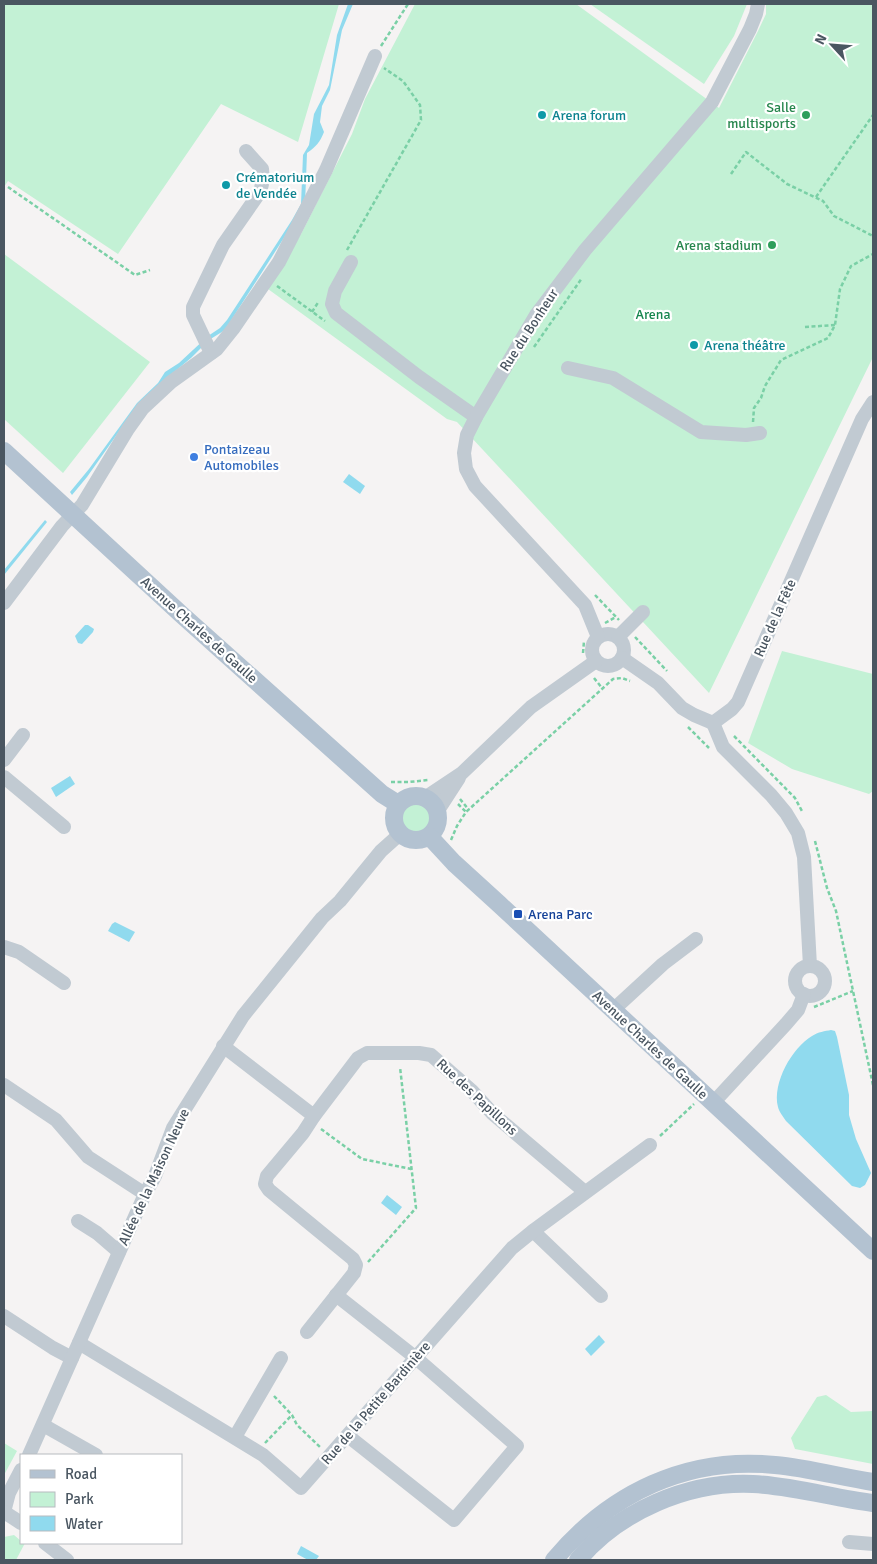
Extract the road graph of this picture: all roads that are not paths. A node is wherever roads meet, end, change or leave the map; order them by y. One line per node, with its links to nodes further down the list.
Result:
1 (758, 4): 8 (street, Rue du Bonheur)
2 (374, 58): 5 (street)
3 (246, 150): 5 (street)
4 (348, 258): 8 (street)
5 (209, 350): 11 (street)
6 (568, 368): 9 (street)
7 (873, 402): 18 (street, Rue de la Fête)
8 (476, 417): 15 (street, Rue du Bonheur)
9 (760, 433)
10 (4, 451): 11 (main road, Avenue Charles de Gaulle)
11 (72, 515): 12 (street); 24 (main road, Avenue Charles de Gaulle)
12 (4, 602)
13 (643, 612): 14 (street)
14 (622, 632): 15 (street); 16 (street)
15 (598, 637): 17 (street)
16 (622, 658): 17 (street); 18 (street)
17 (596, 661): 21 (street)
18 (717, 720): 31 (street)
19 (23, 735): 20 (street)
20 (4, 760)
21 (462, 773): 23 (street); 25 (street)
22 (4, 777): 26 (street)
23 (426, 797): 24 (main road); 25 (main road)
24 (398, 804): 27 (main road)
25 (437, 812): 28 (main road)
26 (64, 828)
27 (400, 834): 28 (main road); 35 (street, Allée de la Maison Neuve)
28 (430, 836): 34 (main road, Avenue Charles de Gaulle)
29 (696, 939): 34 (street)
30 (4, 946): 32 (street)
31 (810, 966): 33 (street); 33 (street)
32 (64, 983)
33 (804, 994): 37 (street)
34 (613, 1010): 37 (main road, Avenue Charles de Gaulle)
35 (223, 1046): 38 (street); 41 (street, Allée de la Maison Neuve)
36 (4, 1085): 41 (street)
37 (709, 1099): 44 (main road, Avenue Charles de Gaulle)
38 (312, 1119): 40 (street, Rue des Papillons); 46 (street, Rue des Papillons)
39 (650, 1144): 40 (street, Rue de la Petite Bardinière)
40 (585, 1192): 43 (street, Rue de la Petite Bardinière)
41 (145, 1194): 45 (street, Allée de la Maison Neuve)
42 (78, 1221): 45 (street)
43 (533, 1231): 47 (street); 53 (street, Rue de la Petite Bardinière)
44 (873, 1251)
45 (119, 1252): 50 (street, Allée de la Maison Neuve)
46 (336, 1295): 49 (street); 53 (street)
47 (601, 1296)
48 (4, 1316): 51 (street)
49 (307, 1332)
50 (79, 1343): 51 (street, Allée de la Maison Neuve); 56 (street, Rue de la Petite Bardinière)
51 (72, 1358): 54 (street, Allée de la Maison Neuve)
52 (281, 1358): 56 (street)
53 (416, 1358): 55 (street, Rue de la Petite Bardinière); 55 (street)
54 (43, 1425): 57 (street, Allée de la Maison Neuve); 58 (street)
55 (348, 1436): 56 (street, Rue de la Petite Bardinière)
56 (234, 1437)
57 (30, 1454)
58 (94, 1454)
59 (20, 1472): 62 (street)
60 (873, 1482): 68 (main road)
61 (873, 1503): 69 (main road)
62 (4, 1512): 63 (street)
63 (20, 1522)
64 (849, 1542): 66 (street)
65 (46, 1544): 67 (street)
66 (873, 1544)
67 (67, 1560)
68 (554, 1560)
69 (578, 1560)

